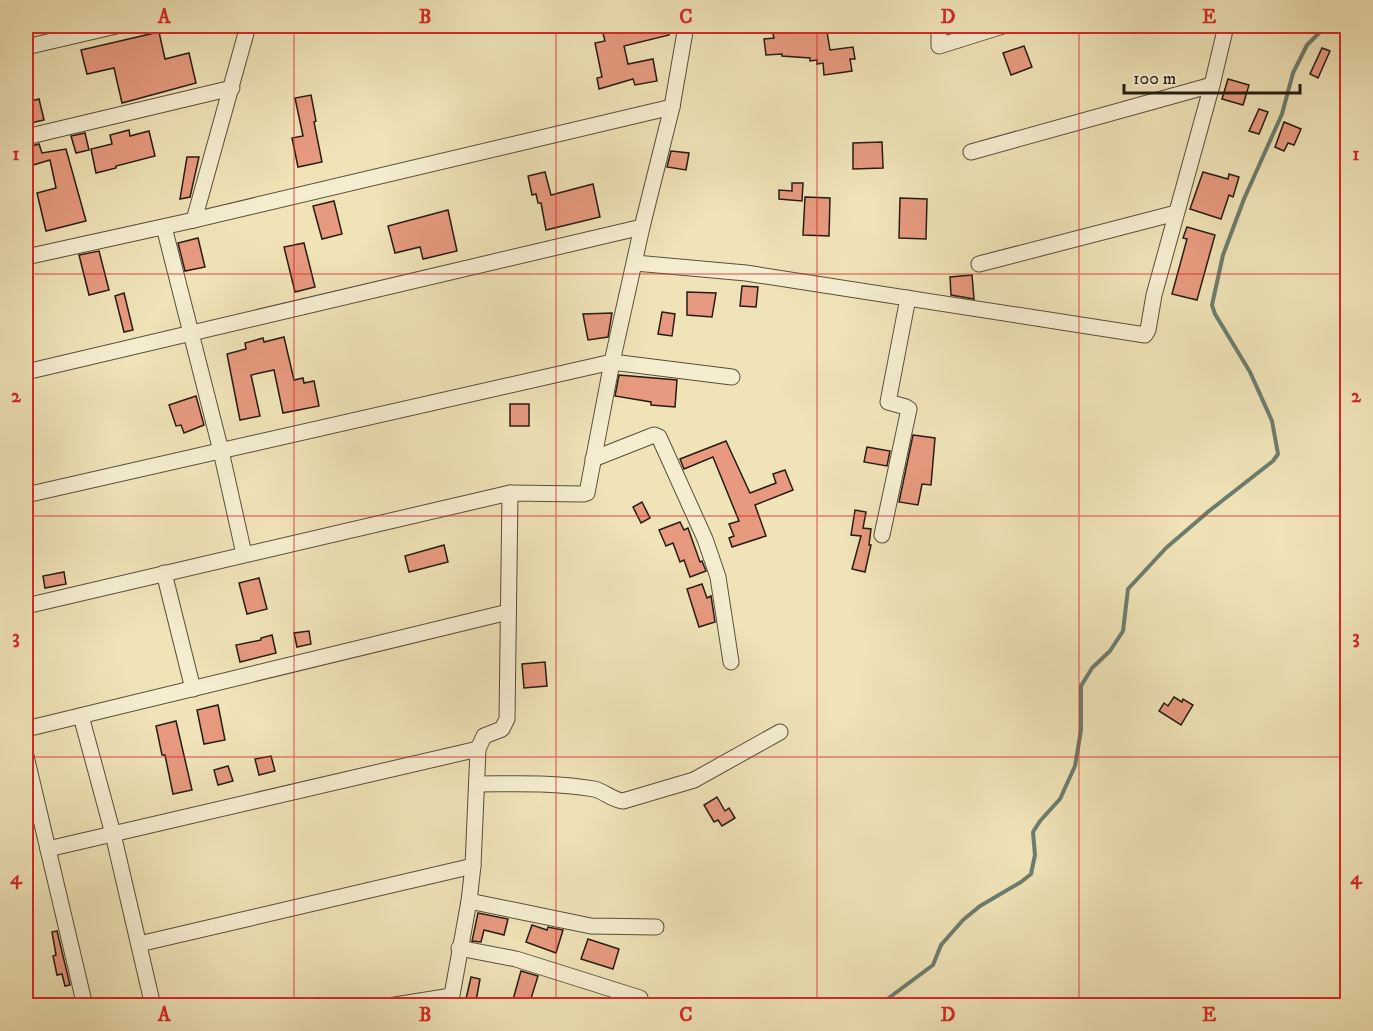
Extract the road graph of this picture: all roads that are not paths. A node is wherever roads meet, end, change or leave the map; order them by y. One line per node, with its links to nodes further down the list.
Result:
1 (116, 26): 7 (street)
2 (248, 26): 9 (street)
3 (686, 26): 10 (street)
4 (939, 26): 5 (street)
5 (1003, 26)
6 (1226, 26): 8 (street)
7 (26, 47)
8 (1212, 84): 12 (street); 13 (street)
9 (232, 88): 11 (street); 14 (street)
10 (672, 107): 14 (street); 16 (street)
11 (26, 136)
12 (971, 152)
13 (1176, 213): 19 (street); 20 (street)
14 (194, 220): 15 (street)
15 (164, 227): 17 (street); 21 (street)
16 (642, 227): 18 (street); 21 (street)
17 (26, 257)
18 (635, 263): 20 (street); 22 (street)
19 (979, 264)
20 (908, 298): 29 (street)
21 (190, 333): 23 (street); 25 (street)
22 (612, 362): 24 (street); 25 (street); 26 (street)
23 (26, 372)
24 (732, 377)
25 (221, 451): 28 (street); 30 (street)
26 (593, 459): 27 (street); 34 (street)
27 (510, 493): 30 (street); 33 (street)
28 (26, 495)
29 (882, 535)
30 (244, 554): 31 (street)
31 (164, 573): 32 (street); 35 (street)
32 (26, 606)
33 (508, 612): 35 (street); 39 (street)
34 (731, 662)
35 (193, 688): 36 (street)
36 (81, 716): 37 (street); 43 (street)
37 (26, 729)
38 (780, 732): 41 (street)
39 (478, 749): 41 (street); 43 (street)
40 (26, 756): 42 (street)
41 (477, 784): 45 (street)
42 (31, 802): 44 (street)
43 (113, 834): 44 (street); 48 (street)
44 (48, 849): 52 (street)
45 (473, 866): 46 (street); 48 (street)
46 (469, 901): 47 (street); 49 (street)
47 (656, 927)
48 (139, 944): 53 (street)
49 (459, 948): 50 (street); 51 (street)
50 (640, 998)
51 (451, 1001): 54 (street)
52 (85, 1005)
53 (153, 1005)
54 (389, 1005)

